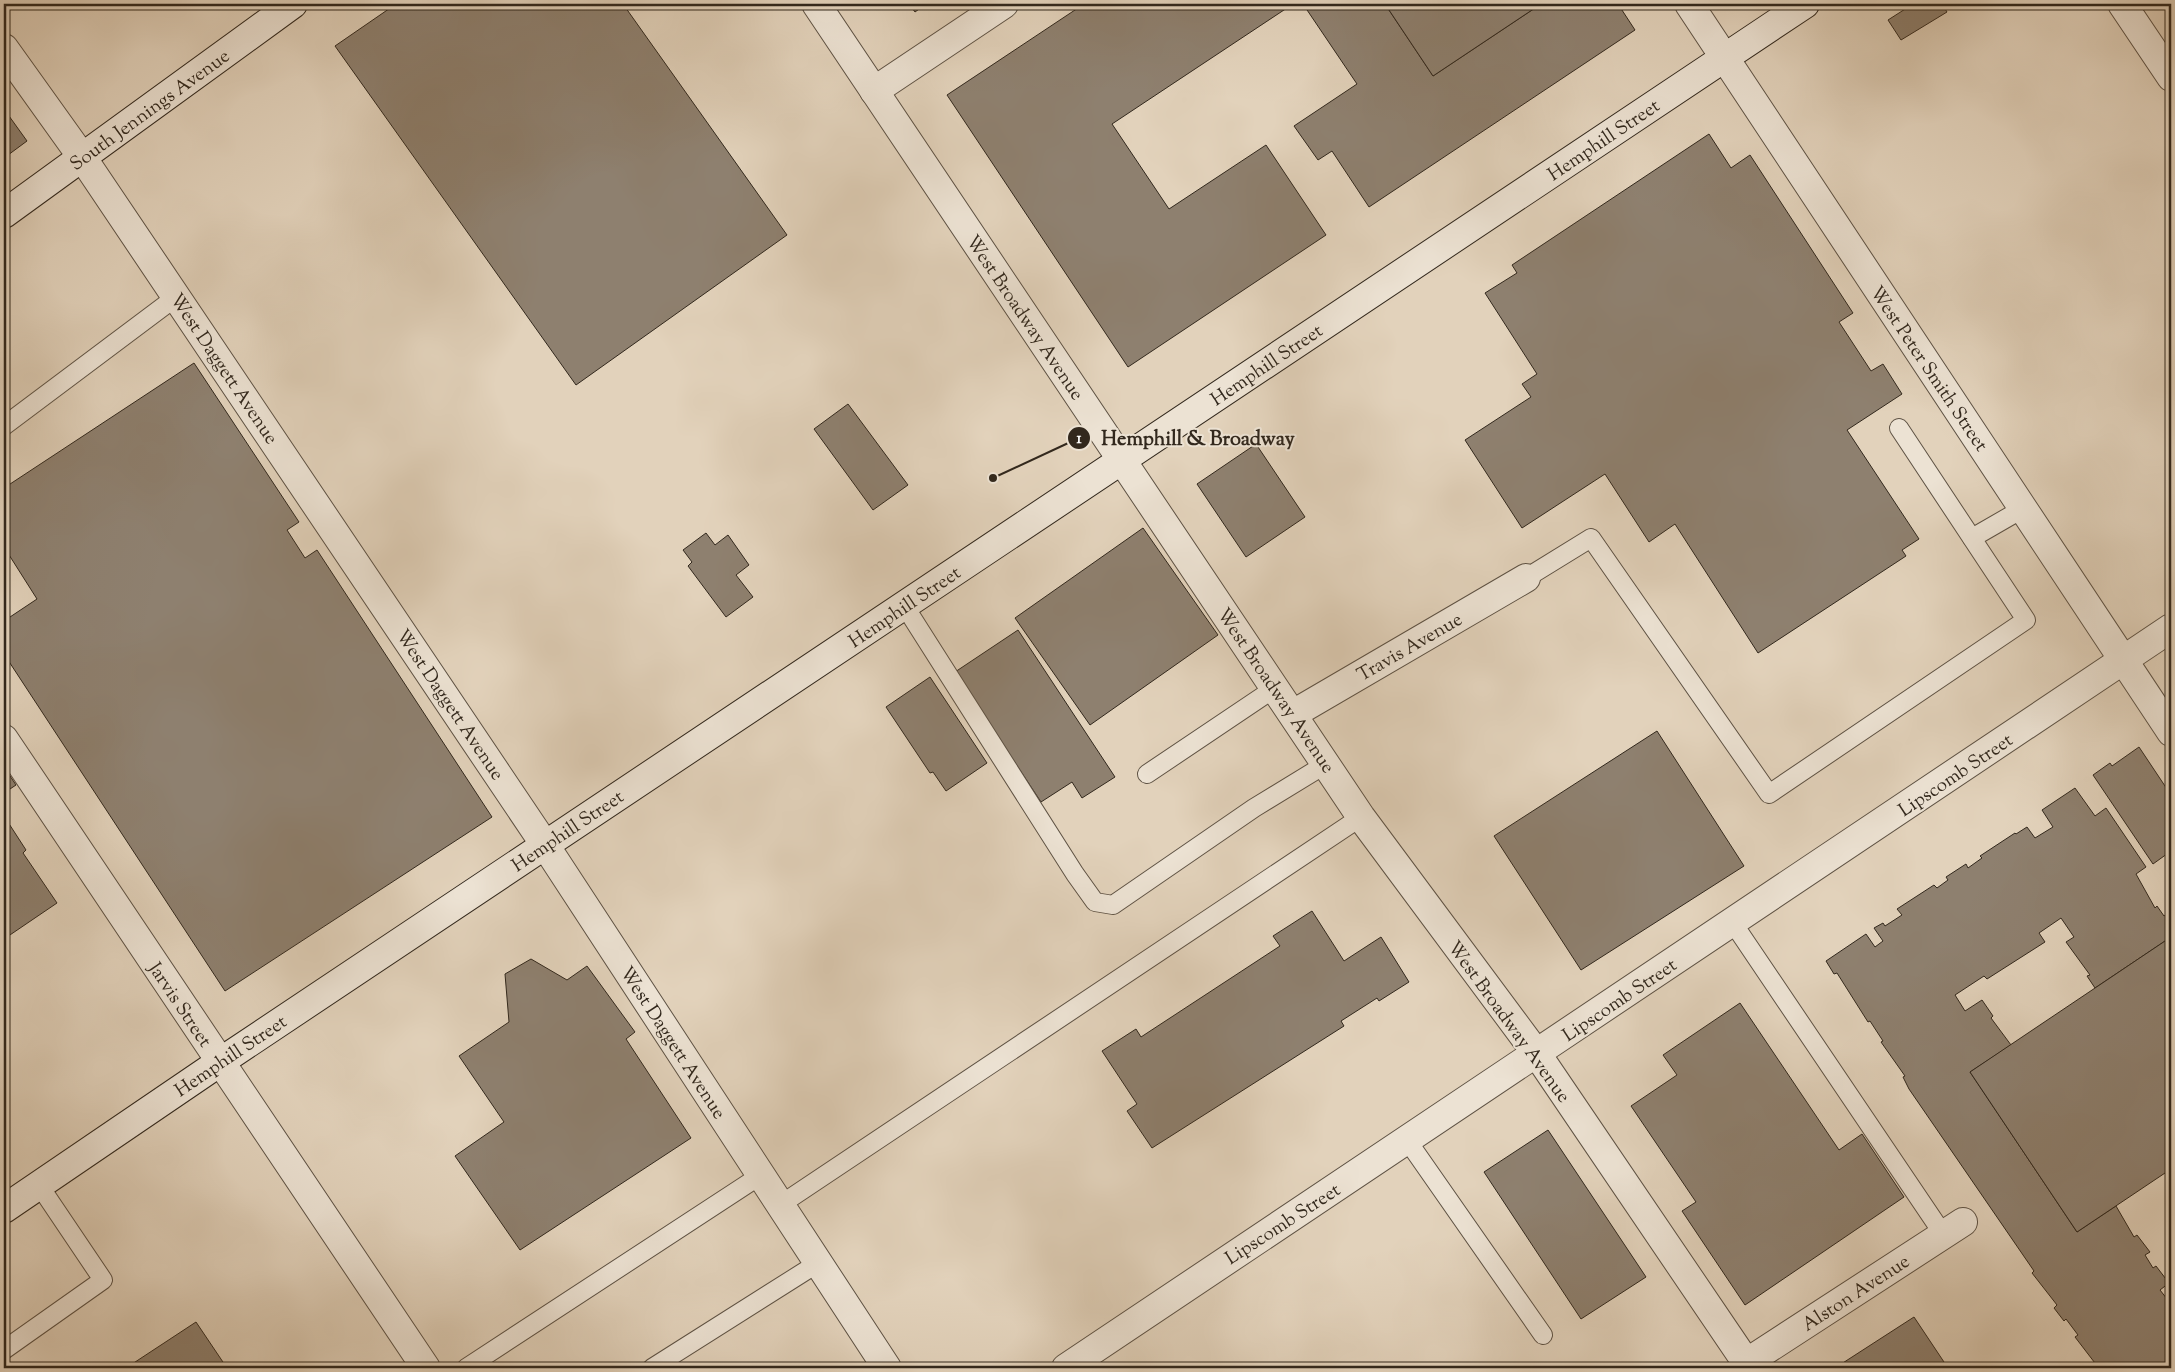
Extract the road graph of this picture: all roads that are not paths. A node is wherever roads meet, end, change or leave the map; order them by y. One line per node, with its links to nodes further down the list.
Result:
1 (294, 4): 11 (street, South Jennings Avenue)
2 (816, 4): 10 (street, West Broadway Avenue)
3 (1004, 4): 10 (street)
4 (1689, 4): 8 (street, West Peter Smith Street)
5 (1805, 4): 8 (street, Hemphill Street)
6 (2122, 4): 9 (street)
7 (4, 48): 11 (street, West Daggett Avenue)
8 (1725, 57): 16 (street, Hemphill Street); 17 (street, West Peter Smith Street)
9 (2171, 77)
10 (874, 90): 16 (street, West Broadway Avenue)
11 (82, 157): 12 (street, South Jennings Avenue); 13 (street, West Daggett Avenue)
12 (4, 214)
13 (176, 297): 14 (lane); 30 (street, West Daggett Avenue)
14 (4, 426)
15 (1899, 428): 18 (lane)
16 (1122, 460): 20 (street, Hemphill Street); 23 (street, West Broadway Avenue)
17 (2024, 508): 18 (lane); 22 (street, West Peter Smith Street)
18 (1972, 538): 19 (lane)
19 (1526, 578): 24 (street, Travis Avenue)
20 (904, 606): 27 (lane); 30 (street, Hemphill Street)
21 (2171, 628): 22 (street, Lipscomb Street)
22 (2124, 660): 25 (street, West Peter Smith Street); 31 (street, Lipscomb Street)
23 (1275, 688): 24 (street, West Broadway Avenue); 28 (lane)
24 (1293, 714): 27 (street, West Broadway Avenue)
25 (2171, 732)
26 (4, 739): 33 (street, Jarvis Street)
27 (1326, 764): 29 (street, West Broadway Avenue)
28 (1147, 774)
29 (1361, 817): 32 (street, West Broadway Avenue); 37 (lane)
30 (545, 845): 33 (street, Hemphill Street); 35 (street, West Daggett Avenue)
31 (1733, 923): 32 (street, Lipscomb Street); 39 (lane)
32 (1537, 1054): 34 (street, Lipscomb Street); 43 (street, West Broadway Avenue)
33 (220, 1062): 36 (street, Hemphill Street); 44 (street, Jarvis Street)
34 (1407, 1140): 41 (lane); 48 (street, Lipscomb Street)
35 (761, 1175): 37 (street, West Daggett Avenue); 45 (lane)
36 (39, 1184): 38 (street, Hemphill Street); 42 (lane)
37 (780, 1205): 40 (street, West Daggett Avenue)
38 (4, 1209)
39 (1953, 1228): 43 (street, Alston Avenue)
40 (818, 1263): 46 (lane); 47 (street, West Daggett Avenue)
41 (1543, 1335)
42 (4, 1350)
43 (1748, 1366)
44 (426, 1368)
45 (466, 1368)
46 (652, 1368)
47 (887, 1368)
48 (1066, 1368)

